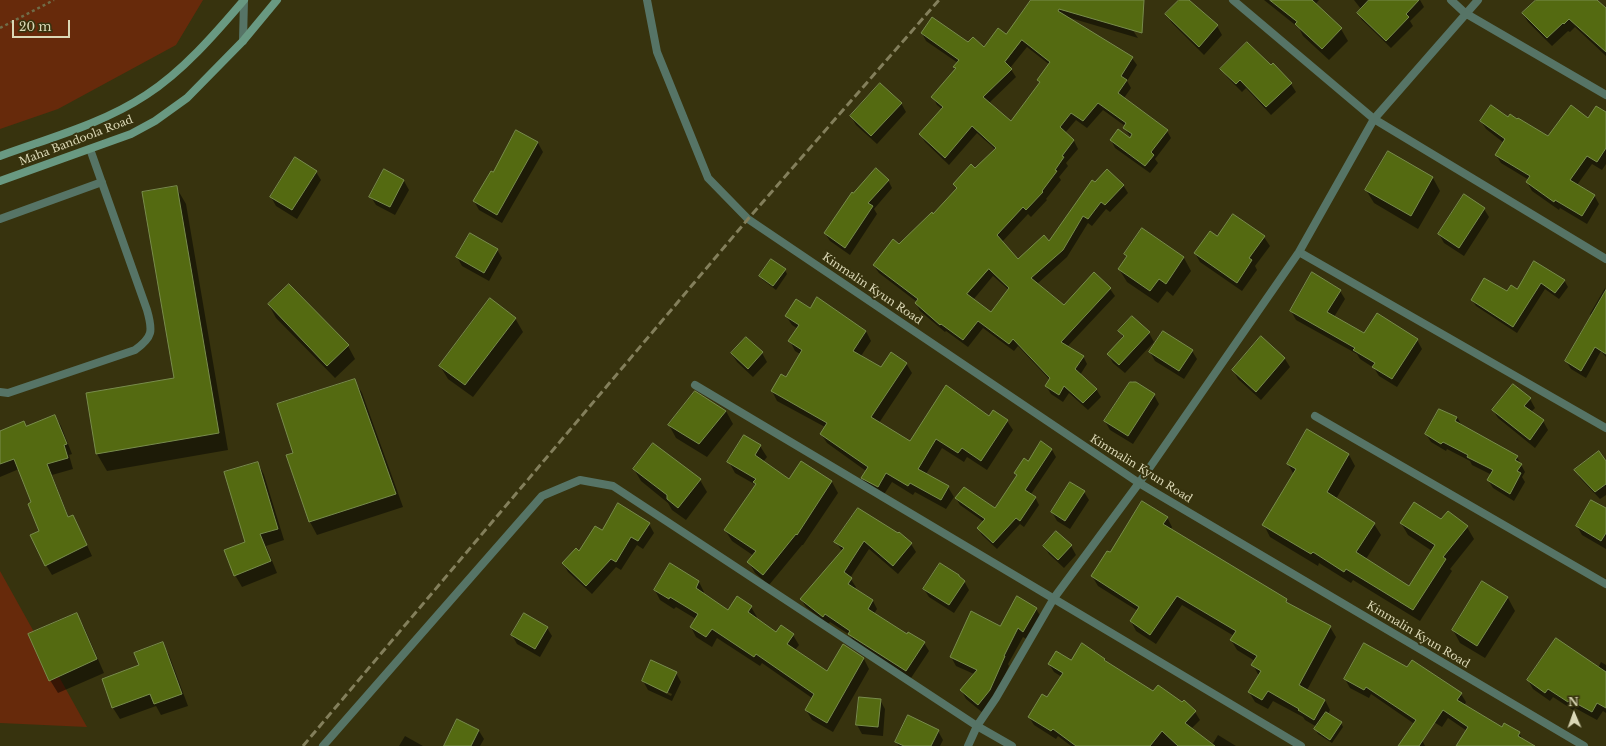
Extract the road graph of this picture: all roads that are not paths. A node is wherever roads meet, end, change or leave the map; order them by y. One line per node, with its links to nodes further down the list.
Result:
1 (244, 0): 8 (street); 12 (main road, Maha Bandoola Road)
2 (277, 0): 8 (main road, Maha Bandoola Road)
3 (647, 0): 22 (street, Kinmalin Kyun Road)
4 (1233, 0): 10 (street)
5 (1451, 0): 7 (street)
6 (1478, 0): 7 (street)
7 (1466, 13): 9 (street); 10 (street)
8 (243, 41): 11 (main road, Maha Bandoola Road)
9 (1604, 91)
10 (1374, 118): 16 (street); 17 (street)
11 (90, 149): 13 (main road, Maha Bandoola Road); 14 (street)
12 (0, 156)
13 (0, 181)
14 (102, 182): 15 (street); 19 (street)
15 (0, 219)
16 (1299, 252): 21 (street); 22 (street)
17 (1606, 259)
18 (695, 385): 24 (street)
19 (0, 392)
20 (1315, 416): 23 (street)
21 (1606, 428)
22 (1139, 483): 24 (street); 30 (street, Kinmalin Kyun Road)
23 (1606, 584)
24 (1054, 598): 25 (street); 29 (street)
25 (977, 726): 26 (street); 27 (street); 28 (street)
26 (324, 746)
27 (968, 746)
28 (1012, 746)
29 (1301, 746)
30 (1584, 746)

